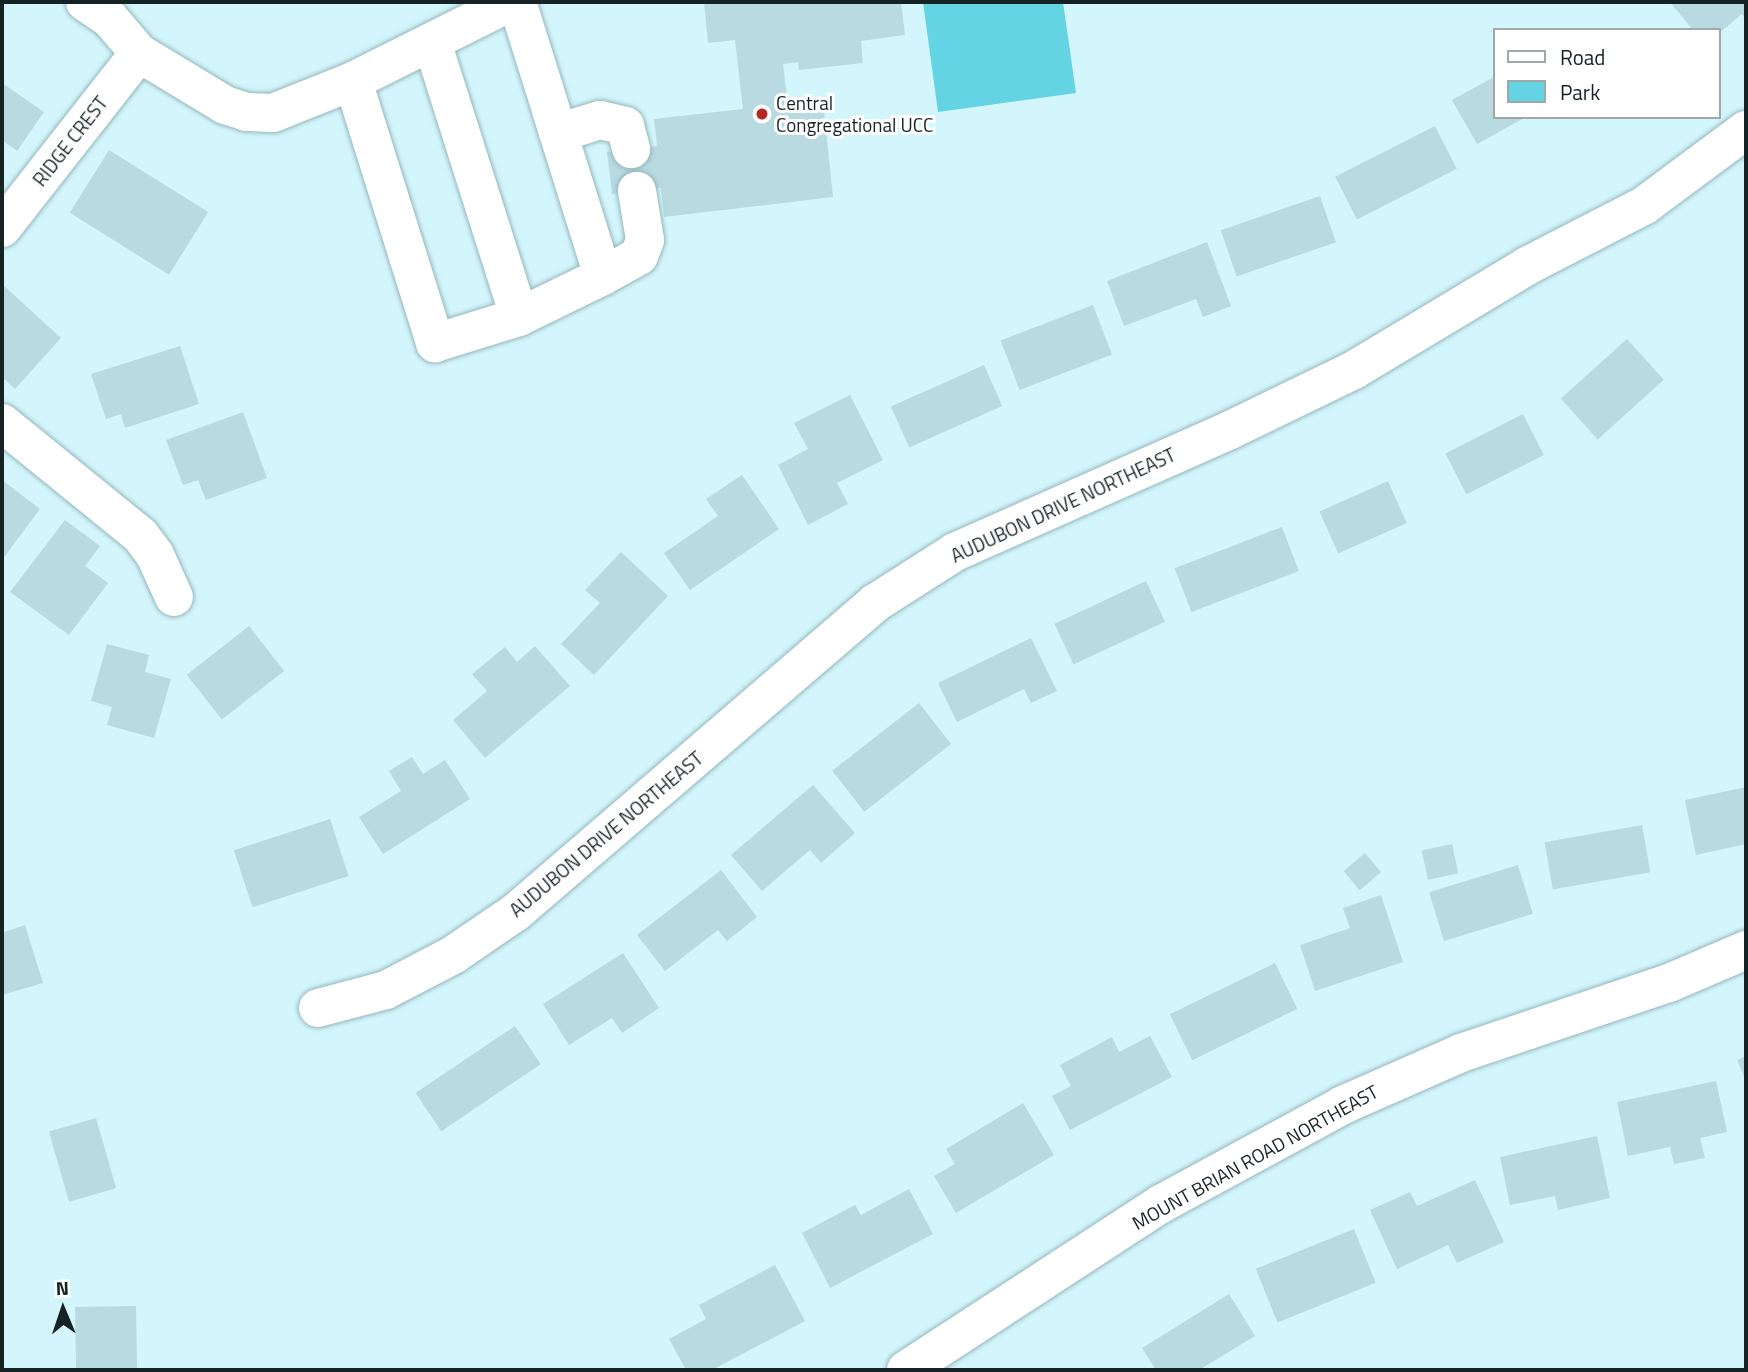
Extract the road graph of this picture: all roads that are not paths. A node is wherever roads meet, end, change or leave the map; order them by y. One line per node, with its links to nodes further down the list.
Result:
1 (85, 2): 5 (street)
2 (511, 2): 4 (street)
3 (517, 2): 8 (street)
4 (432, 42): 6 (street); 13 (street)
5 (139, 53): 6 (street); 11 (street, RIDGE CREST)
6 (353, 81): 13 (street)
7 (1746, 130): 17 (street, AUDUBON DRIVE NORTHEAST)
8 (558, 133): 9 (street); 12 (street)
9 (631, 149)
10 (637, 191): 12 (street)
11 (2, 228)
12 (603, 276): 13 (street)
13 (519, 317)
14 (2, 423): 15 (street)
15 (174, 597)
16 (1746, 950): 18 (street, MOUNT BRIAN ROAD NORTHEAST)
17 (318, 1008)
18 (906, 1370)

